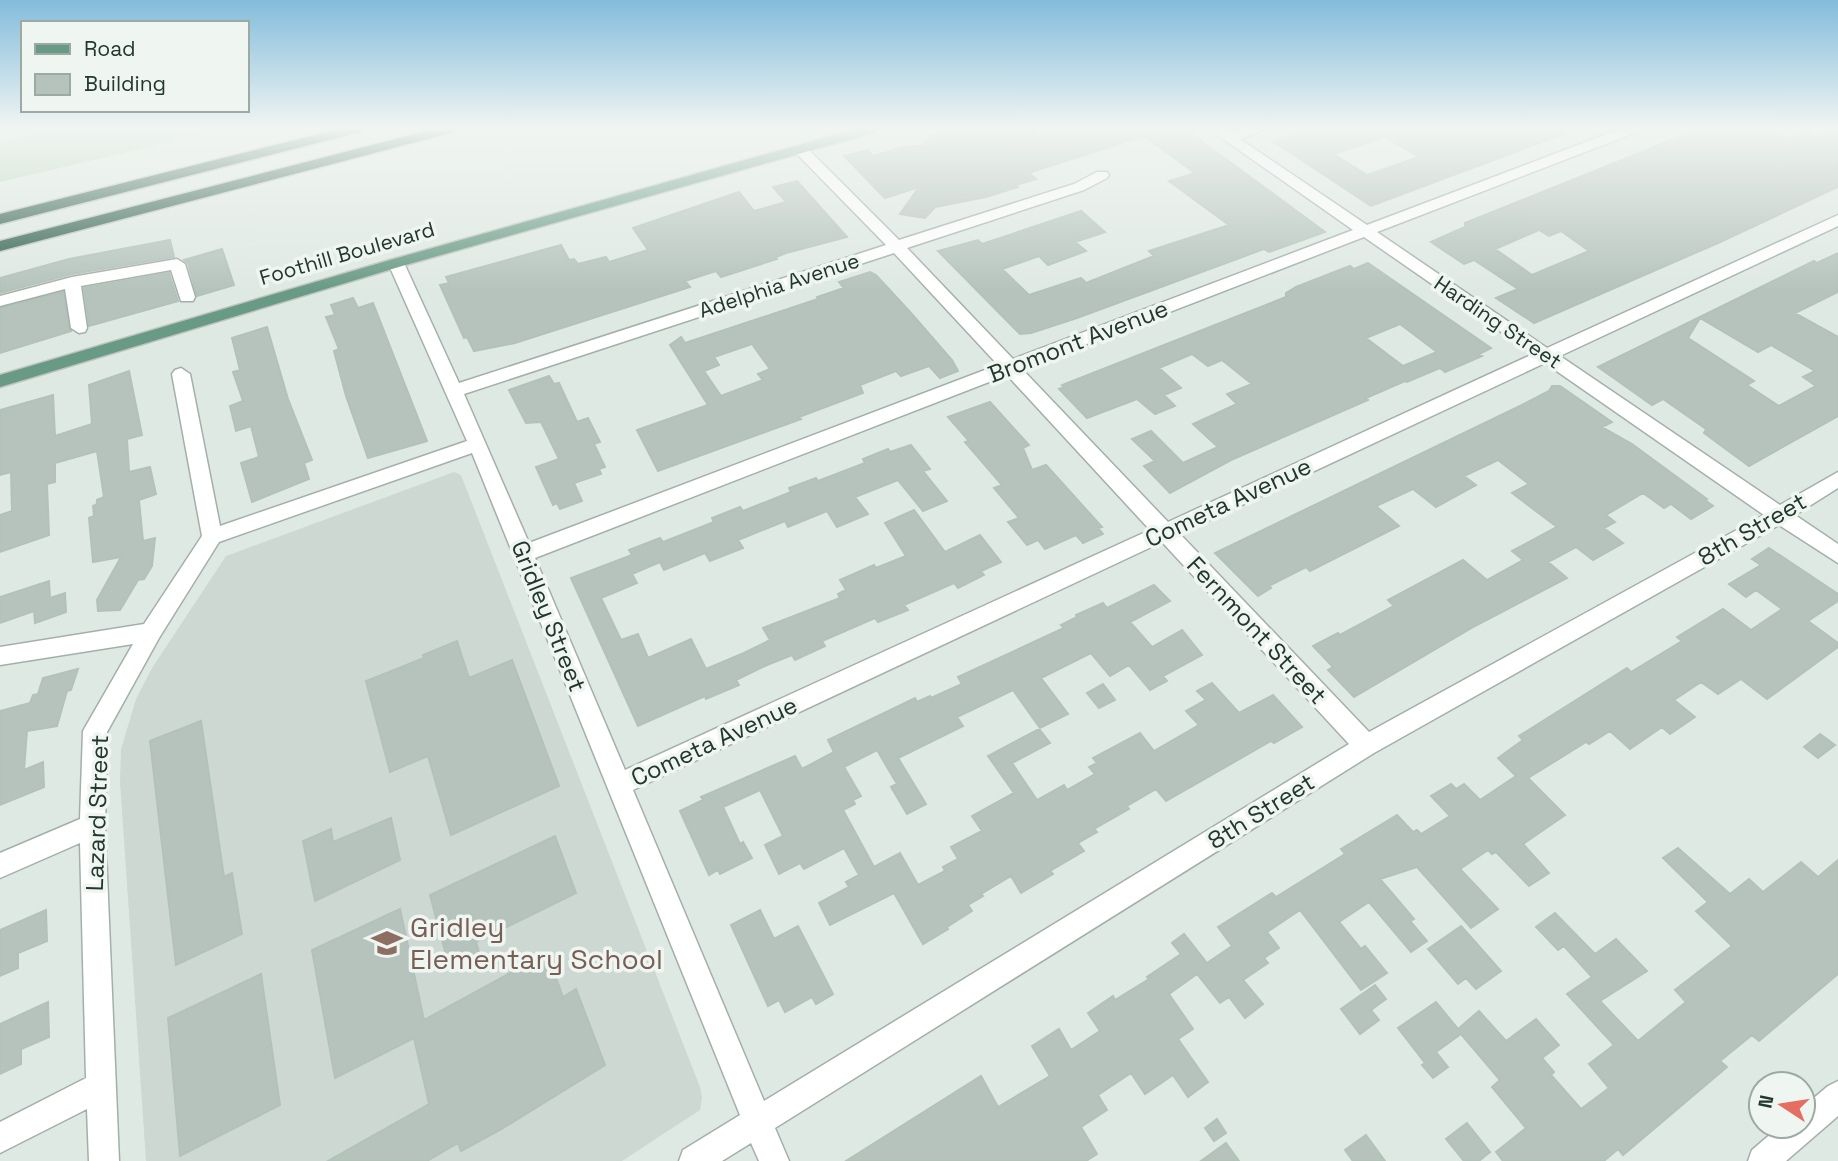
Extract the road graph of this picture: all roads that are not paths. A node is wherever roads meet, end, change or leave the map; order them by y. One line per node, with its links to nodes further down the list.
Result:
1 (141, 183): 8 (highway)
2 (241, 183): 12 (highway)
3 (679, 183): 13 (main road, Foothill Boulevard)
4 (834, 183): 11 (street, Fernmont Street)
5 (1087, 183): 11 (street, Adelphia Avenue)
6 (1296, 183): 10 (street, Harding Street)
7 (1490, 183): 10 (street, Bromont Avenue)
8 (0, 219)
9 (1838, 220): 18 (street, Cometa Avenue)
10 (1365, 231): 18 (street, Harding Street); 19 (street, Bromont Avenue)
11 (897, 247): 19 (street, Fernmont Street); 22 (street, Adelphia Avenue)
12 (0, 248)
13 (396, 263): 21 (main road, Foothill Boulevard); 22 (street, Gridley Street)
14 (72, 282): 15 (street); 16 (street); 17 (street)
15 (187, 297)
16 (0, 302)
17 (79, 328)
18 (1546, 355): 25 (street, Harding Street); 26 (street, Cometa Avenue)
19 (1010, 367): 26 (street, Fernmont Street); 28 (street, Bromont Avenue)
20 (181, 374): 27 (street)
21 (0, 381)
22 (453, 391): 23 (street, Gridley Street)
23 (478, 444): 27 (street); 28 (street, Gridley Street)
24 (1838, 479): 25 (street, 8th Street)
25 (1780, 515): 29 (street, Harding Street); 32 (street, 8th Street)
26 (1164, 532): 32 (street, Fernmont Street); 33 (street, Cometa Avenue)
27 (212, 537): 30 (street, Lazard Street)
28 (523, 554): 33 (street, Gridley Street)
29 (1838, 555)
30 (151, 632): 31 (street); 34 (street, Lazard Street)
31 (0, 656)
32 (1366, 746): 38 (street, 8th Street)
33 (619, 785): 38 (street, Gridley Street)
34 (92, 826): 35 (street); 36 (street, Lazard Street)
35 (0, 866)
36 (100, 1087): 39 (street); 40 (street, Lazard Street)
37 (1838, 1096): 43 (street)
38 (758, 1121): 41 (street, 8th Street); 42 (street, Gridley Street)
39 (0, 1138)
40 (104, 1161)
41 (694, 1161)
42 (775, 1161)
43 (1763, 1161)

